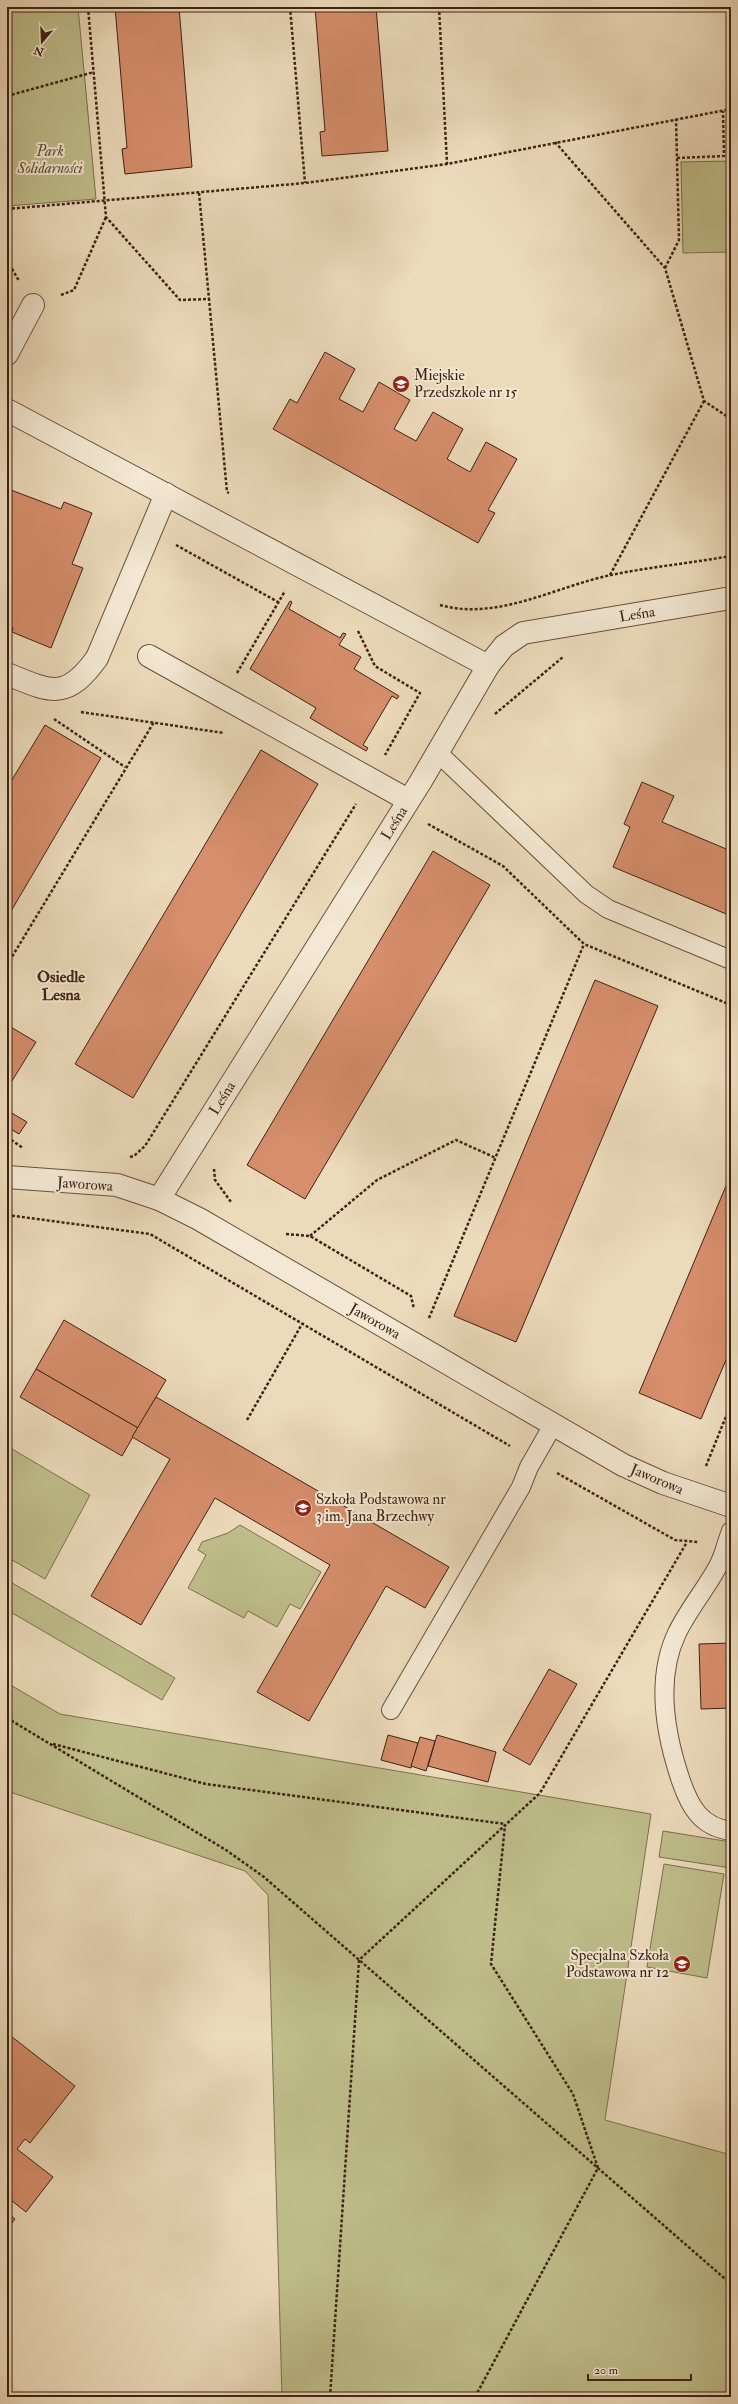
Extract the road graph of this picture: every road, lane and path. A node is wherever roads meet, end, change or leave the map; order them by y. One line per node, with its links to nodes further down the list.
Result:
1 (88, 7): 4 (path)
2 (290, 7): 12 (path)
3 (439, 7): 11 (path)
4 (94, 72): 5 (path); 14 (path)
5 (7, 96)
6 (731, 109): 7 (path)
7 (723, 111): 8 (path); 10 (path)
8 (676, 119): 9 (path); 10 (path)
9 (555, 142): 11 (path); 17 (path)
10 (677, 158): 17 (path)
11 (447, 164): 12 (path)
12 (305, 183): 13 (path)
13 (199, 193): 14 (path); 18 (path)
14 (105, 201): 15 (path); 16 (path)
15 (7, 209)
16 (106, 217): 18 (path); 19 (path)
17 (666, 268): 21 (path)
18 (209, 299): 25 (path)
19 (33, 305): 20 (street)
20 (7, 354)
21 (704, 401): 23 (path); 28 (path)
22 (7, 410): 24 (street)
23 (731, 419)
24 (166, 494): 26 (street); 36 (street)
25 (234, 496)
26 (150, 531): 31 (path); 38 (street)
27 (731, 556): 28 (path)
28 (610, 575): 32 (path)
29 (288, 587): 31 (path)
30 (731, 598): 36 (street, Leśna)
31 (278, 602): 39 (path)
32 (433, 603)
33 (358, 630): 46 (path)
34 (568, 652): 41 (path)
35 (149, 656): 39 (street)
36 (488, 666): 44 (street, Leśna)
37 (7, 674): 38 (street)
38 (34, 685): 45 (path)
39 (223, 697): 46 (street)
40 (75, 712): 42 (path)
41 (489, 720)
42 (154, 722): 43 (path); 45 (path)
43 (230, 735)
44 (437, 752): 47 (street, Leśna); 49 (lane)
45 (125, 767): 50 (path)
46 (371, 779): 47 (street); 52 (path)
47 (408, 800): 55 (street, Leśna)
48 (584, 944): 51 (path)
49 (731, 960)
50 (7, 965)
51 (496, 1158): 59 (path); 62 (path)
52 (123, 1159)
53 (213, 1163): 56 (path)
54 (7, 1177): 55 (street, Jaworowa)
55 (159, 1199): 65 (street, Jaworowa)
56 (236, 1205)
57 (7, 1215): 61 (path)
58 (281, 1231): 59 (path)
59 (310, 1236): 60 (path)
60 (416, 1315)
61 (302, 1324): 64 (path); 66 (path)
62 (425, 1326)
63 (731, 1404): 67 (path)
64 (247, 1420)
65 (553, 1425): 66 (lane); 68 (street, Jaworowa)
66 (533, 1459): 70 (path); 71 (lane)
67 (705, 1468)
68 (731, 1506)
69 (729, 1536): 70 (path); 75 (lane)
70 (687, 1542): 74 (path)
71 (391, 1710)
72 (7, 1718): 73 (path)
73 (49, 1743): 74 (path); 76 (path)
74 (505, 1824): 76 (path); 77 (path)
75 (731, 1831)
76 (359, 1960): 77 (path); 79 (path)
77 (598, 2168): 78 (path); 80 (path)
78 (731, 2284)
79 (330, 2397)
80 (475, 2397)

